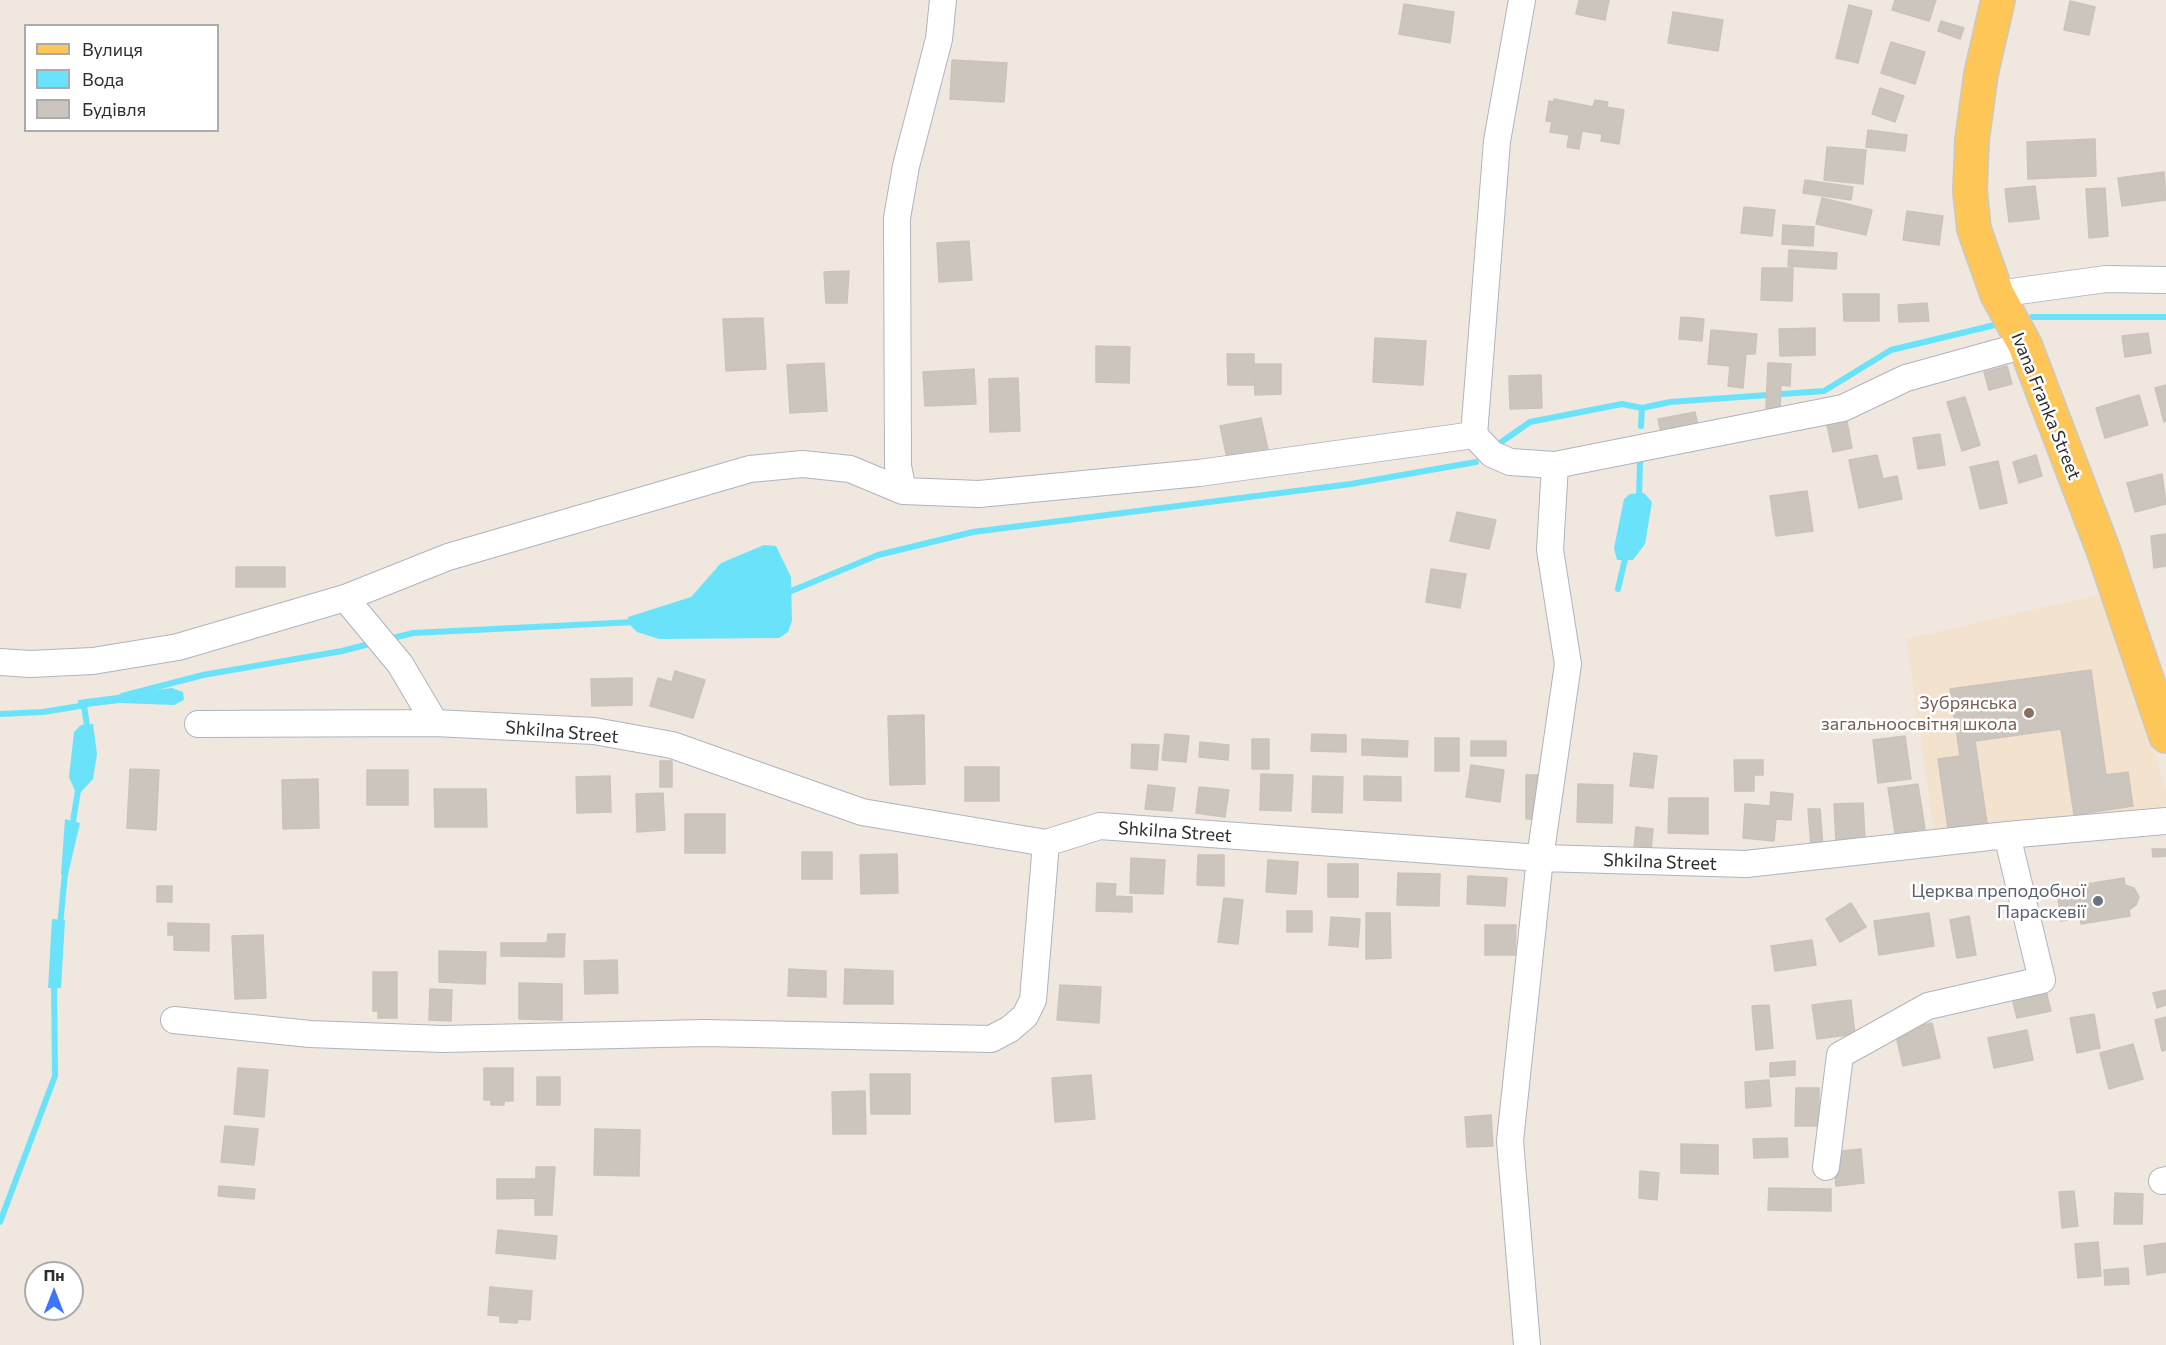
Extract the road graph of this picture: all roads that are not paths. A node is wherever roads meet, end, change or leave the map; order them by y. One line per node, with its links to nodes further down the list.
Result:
1 (943, 0): 9 (street)
2 (1522, 0): 7 (street)
3 (1998, 0): 5 (main road, Ivana Franka Street)
4 (2166, 280): 5 (street)
5 (1997, 294): 6 (main road, Ivana Franka Street)
6 (2025, 345): 8 (street); 14 (main road, Ivana Franka Street)
7 (1474, 435): 8 (street); 9 (street)
8 (1555, 465): 18 (street)
9 (903, 491): 10 (street)
10 (345, 598): 11 (street); 12 (street)
11 (0, 662)
12 (435, 723): 13 (street, Shkilna Street); 17 (street, Shkilna Street)
13 (198, 724)
14 (2166, 736)
15 (2166, 821): 16 (street, Shkilna Street)
16 (2007, 835): 18 (street, Shkilna Street); 20 (street)
17 (1046, 843): 18 (street, Shkilna Street); 19 (street)
18 (1540, 858): 21 (street)
19 (174, 1020)
20 (1826, 1167)
21 (1527, 1345)

